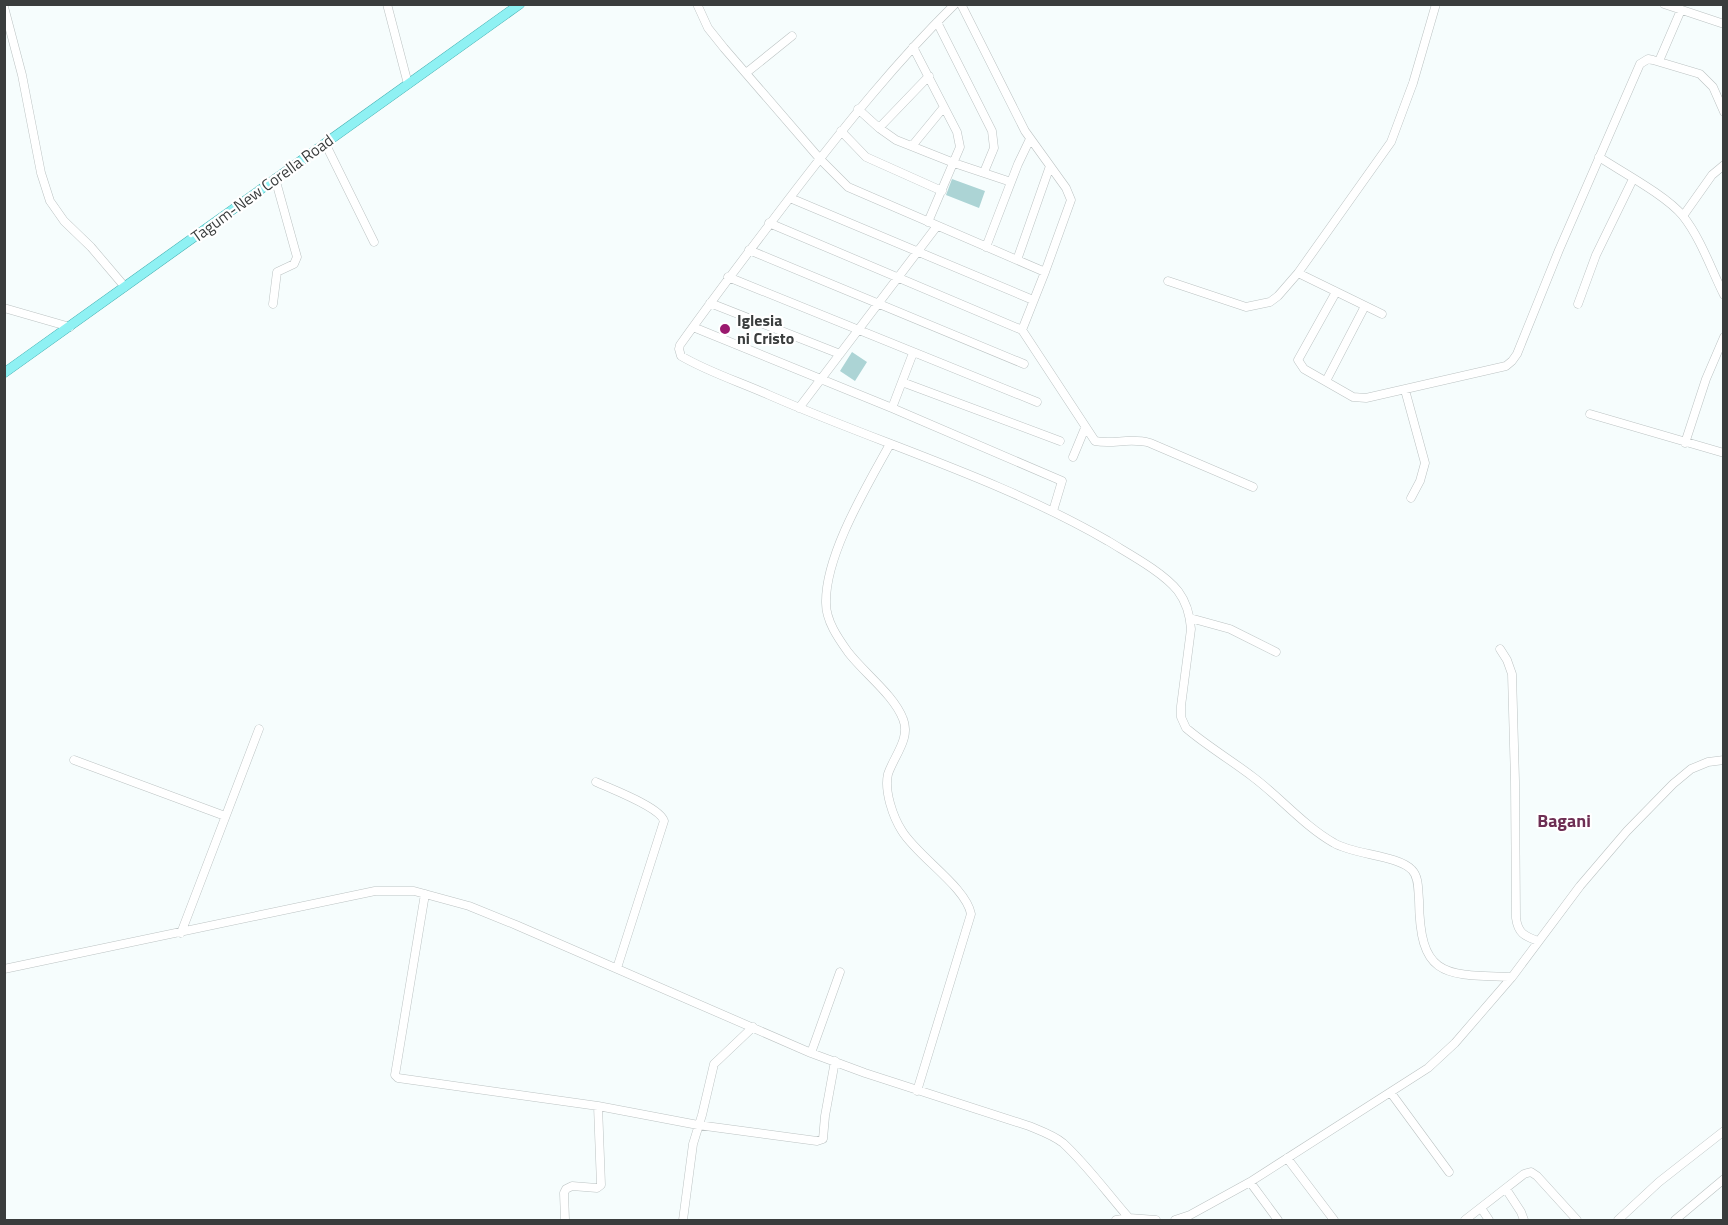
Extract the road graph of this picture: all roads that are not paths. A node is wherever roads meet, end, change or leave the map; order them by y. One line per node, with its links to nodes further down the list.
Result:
1 (387, 4): 17 (street)
2 (520, 4): 17 (main road, Tagum-New Corella Road)
3 (698, 4): 15 (street)
4 (956, 4): 10 (street)
5 (961, 4): 23 (street)
6 (1436, 4): 47 (street)
7 (1664, 4): 9 (street)
8 (4, 7): 51 (street)
9 (1681, 10): 11 (street); 14 (street)
10 (937, 22): 13 (street); 31 (street)
11 (1724, 24)
12 (792, 36): 15 (street)
13 (913, 47): 16 (street); 19 (street)
14 (1659, 61): 20 (street); 26 (street)
15 (746, 73): 27 (street)
16 (929, 76): 18 (street); 21 (street)
17 (408, 84): 24 (main road, Tagum-New Corella Road)
18 (944, 107): 25 (street); 28 (street)
19 (858, 109): 21 (street); 22 (street)
20 (1724, 112)
21 (879, 128): 25 (street)
22 (841, 131): 27 (street); 35 (street)
23 (1030, 139): 30 (street); 34 (street)
24 (325, 143): 32 (main road, Tagum-New Corella Road); 41 (street)
25 (912, 146): 28 (street)
26 (1599, 157): 33 (street); 74 (street)
27 (820, 159): 36 (street); 38 (street)
28 (954, 163): 31 (street); 35 (street)
29 (1724, 165): 37 (street)
30 (1050, 166): 45 (street); 46 (street)
31 (984, 172): 34 (street)
32 (275, 178): 51 (main road, Tagum-New Corella Road); 57 (street)
33 (1633, 179): 37 (street); 58 (street)
34 (1011, 182): 42 (street)
35 (942, 191): 38 (street)
36 (790, 198): 39 (street); 44 (street)
37 (1683, 216): 53 (street)
38 (928, 222): 40 (street)
39 (770, 223): 43 (street); 49 (street)
40 (938, 226): 42 (street); 44 (street)
41 (374, 242)
42 (986, 247): 45 (street)
43 (749, 250): 48 (street); 56 (street)
44 (918, 252): 49 (street); 54 (street)
45 (1017, 260): 46 (street)
46 (1046, 272): 54 (street)
47 (1298, 273): 50 (street); 52 (street)
48 (728, 278): 55 (street); 64 (street)
49 (898, 278): 56 (street); 65 (street)
50 (1168, 281)
51 (125, 287): 62 (main road, Tagum-New Corella Road)
52 (1336, 292): 59 (street); 72 (street)
53 (1724, 295)
54 (1033, 300): 65 (street)
55 (710, 303): 63 (street); 68 (street)
56 (878, 303): 64 (street); 69 (street)
57 (273, 304)
58 (1578, 304)
59 (1365, 306): 61 (street); 72 (street)
60 (4, 308): 62 (street)
61 (1382, 314)
62 (70, 327): 70 (main road, Tagum-New Corella Road)
63 (693, 327): 71 (street); 76 (street)
64 (858, 330): 67 (street); 68 (street)
65 (1022, 330): 79 (street)
66 (1724, 337): 81 (street)
67 (913, 353): 73 (street); 75 (street)
68 (840, 354): 71 (street)
69 (1024, 364)
70 (4, 373)
71 (821, 380): 76 (street); 77 (street)
72 (1326, 381): 74 (street)
73 (902, 382): 77 (street); 80 (street)
74 (1405, 390): 86 (street)
75 (1037, 402)
76 (799, 408): 82 (street)
77 (892, 408): 87 (street)
78 (1590, 414): 81 (street)
79 (1085, 428): 84 (street); 85 (street)
80 (1060, 441)
81 (1685, 443): 83 (street)
82 (890, 444): 87 (street); 106 (street)
83 (1724, 453)
84 (1073, 457)
85 (1253, 487)
86 (1411, 498)
87 (1053, 511): 88 (street)
88 (1190, 618): 90 (street); 102 (street)
89 (1500, 650): 98 (street)
90 (1276, 652)
91 (259, 729): 95 (street)
92 (74, 760): 95 (street)
93 (1724, 760): 98 (street)
94 (596, 782): 99 (street)
95 (225, 816): 97 (street)
96 (425, 894): 97 (street); 99 (street); 108 (street)
97 (181, 933): 100 (street)
98 (1538, 941): 102 (street)
99 (617, 968): 103 (street)
100 (4, 969)
101 (840, 972): 104 (street)
102 (1512, 977): 107 (street)
103 (753, 1027): 104 (street); 109 (street)
104 (811, 1053): 105 (street)
105 (835, 1061): 106 (street); 109 (street)
106 (917, 1091): 117 (street)
107 (1391, 1093): 111 (street); 112 (street)
108 (598, 1106): 109 (street); 118 (street)
109 (698, 1125): 119 (street)
110 (1724, 1131): 129 (street)
111 (1287, 1158): 114 (street); 124 (street)
112 (1449, 1172)
113 (1724, 1179): 130 (street)
114 (1250, 1182): 122 (street); 123 (street)
115 (1506, 1189): 116 (street); 127 (street); 128 (street)
116 (1480, 1208): 125 (street); 126 (street)
117 (1129, 1218): 120 (street); 121 (street)
118 (565, 1221)
119 (682, 1221)
120 (1116, 1221)
121 (1156, 1221)
122 (1175, 1221)
123 (1278, 1221)
124 (1334, 1221)
125 (1465, 1221)
126 (1489, 1221)
127 (1524, 1221)
128 (1577, 1221)
129 (1618, 1221)
130 (1675, 1221)

